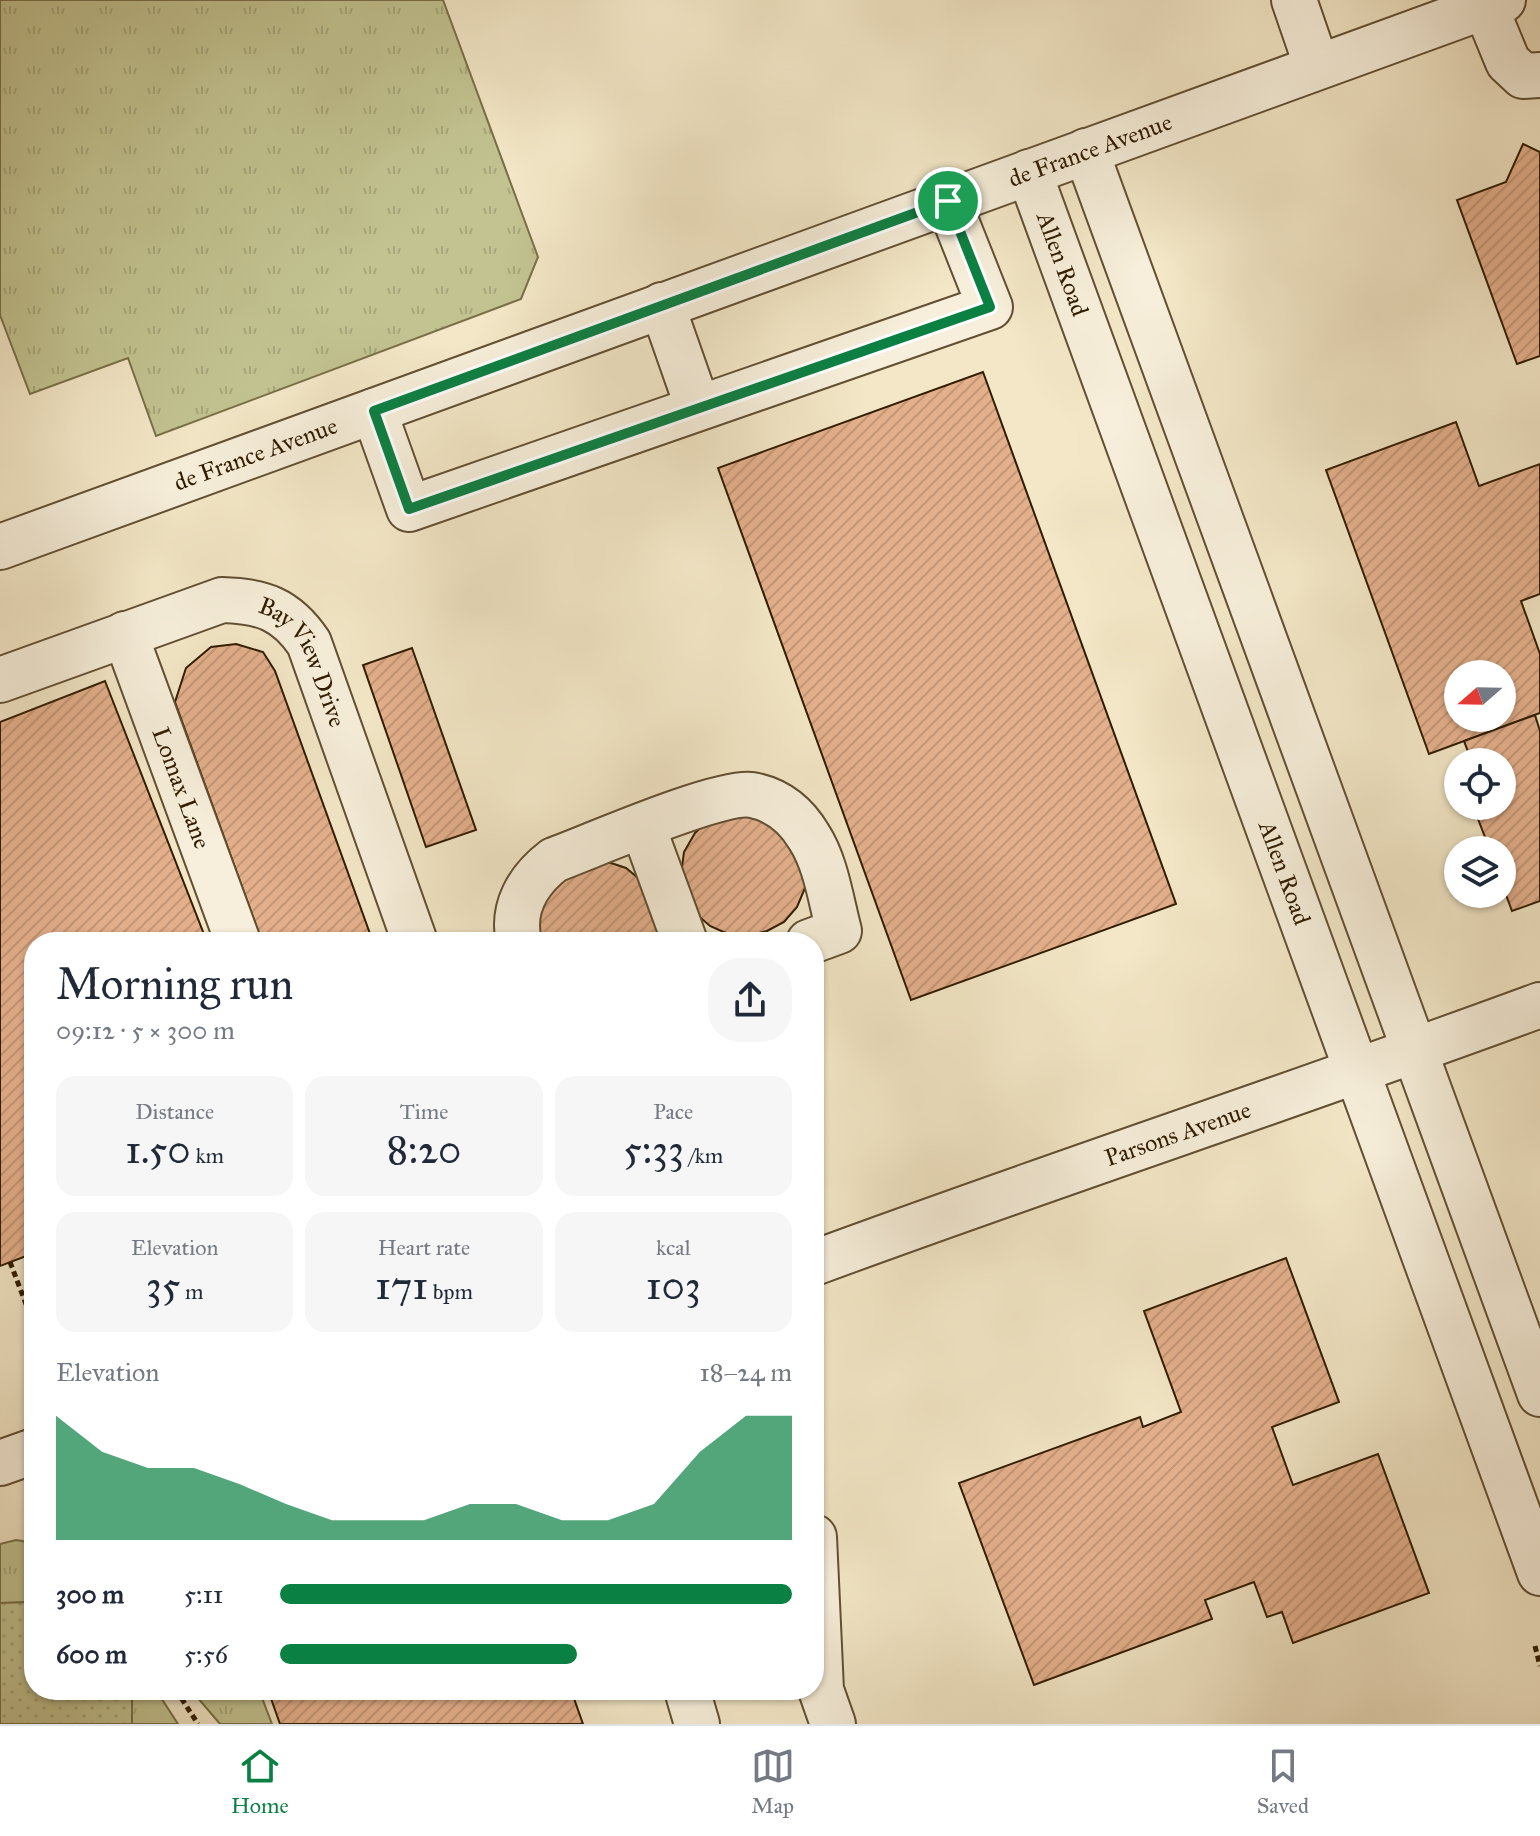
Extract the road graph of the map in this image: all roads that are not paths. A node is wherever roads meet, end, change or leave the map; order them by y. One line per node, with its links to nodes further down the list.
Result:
1 (1294, 0): 3 (street)
2 (1494, 3): 3 (street, de France Avenue); 4 (street)
3 (1317, 67): 5 (street, de France Avenue)
4 (1540, 75)
5 (1086, 151): 6 (street, de France Avenue); 21 (street)
6 (1029, 172): 7 (street, de France Avenue); 22 (street, Allen Road)
7 (948, 201): 8 (street, de France Avenue); 9 (street)
8 (662, 305): 9 (street); 10 (street, de France Avenue)
9 (698, 408): 10 (street)
10 (374, 411): 11 (street, de France Avenue)
11 (0, 547)
12 (125, 634): 13 (street, Bay View Drive); 15 (street, Lomax Lane); 16 (street, Bay View Drive)
13 (0, 680)
14 (643, 827): 17 (street); 18 (street); 19 (street)
15 (234, 932)
16 (411, 932)
17 (518, 932)
18 (681, 932)
19 (824, 936)
20 (1540, 1005): 21 (street, Parsons Avenue)
21 (1415, 1051): 22 (street, Parsons Avenue); 24 (street)
22 (1357, 1072): 23 (street, Parsons Avenue); 27 (street, Allen Road)
23 (824, 1259)
24 (1540, 1394)
25 (24, 1455): 26 (street)
26 (0, 1463)
27 (1540, 1573)
28 (824, 1698): 31 (street)
29 (690, 1700): 30 (street)
30 (697, 1724)
31 (833, 1724)

